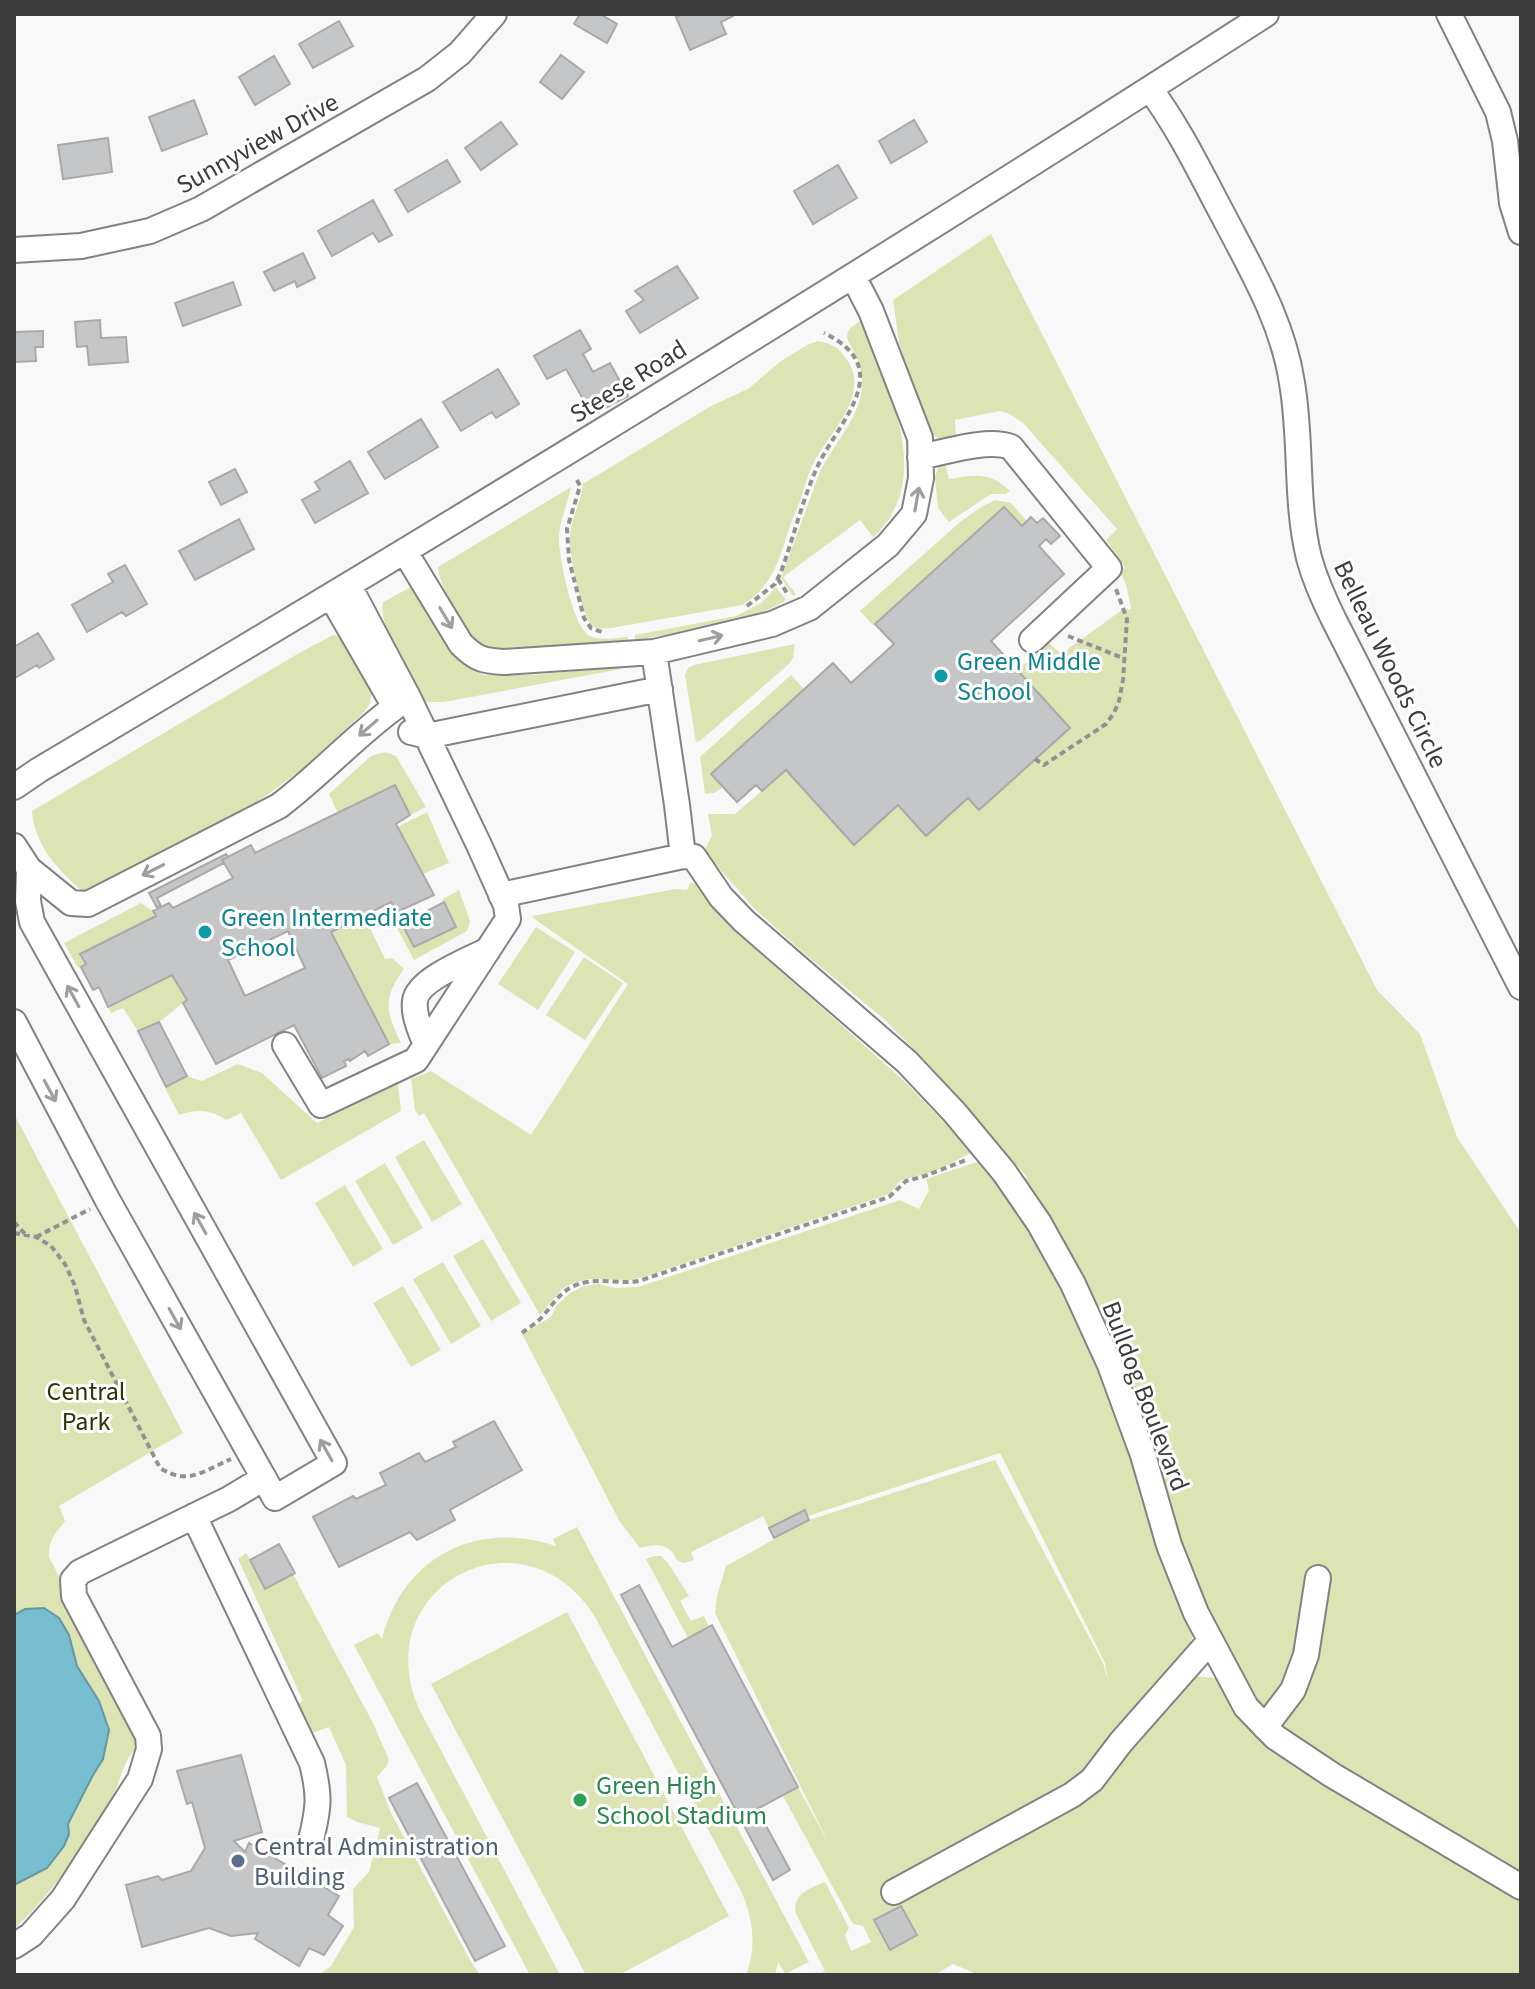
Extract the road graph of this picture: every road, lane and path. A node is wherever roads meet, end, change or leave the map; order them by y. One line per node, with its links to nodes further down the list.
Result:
1 (494, 14): 6 (street, Sunnyview Drive)
2 (1266, 14): 4 (street, Steese Road)
3 (1449, 14): 5 (street)
4 (1150, 89): 7 (street, Steese Road); 29 (street, Belleau Woods Circle)
5 (1521, 232)
6 (14, 250)
7 (853, 276): 9 (street); 11 (street, Steese Road)
8 (824, 333): 14 (path)
9 (920, 457): 12 (street); 17 (street, one-way to 9)
10 (577, 480): 15 (path)
11 (405, 552): 13 (street, Steese Road); 17 (street, one-way to 17)
12 (1109, 568): 16 (street); 18 (path)
13 (340, 591): 20 (street); 23 (street, Steese Road)
14 (741, 610)
15 (604, 632)
16 (1039, 634): 18 (path)
17 (654, 652): 19 (street)
18 (1125, 659): 22 (path)
19 (660, 689): 21 (street); 25 (street)
20 (402, 703): 21 (street); 26 (street, one-way to 26)
21 (424, 731): 27 (street)
22 (1035, 759)
23 (14, 787)
24 (14, 846): 26 (street)
25 (688, 856): 27 (street); 33 (street, Bulldog Boulevard)
26 (29, 869): 41 (street, one-way to 26)
27 (501, 895): 28 (street)
28 (490, 949): 32 (street); 32 (street)
29 (1521, 987)
30 (14, 1022): 34 (street, one-way to 34)
31 (285, 1045): 32 (street)
32 (426, 1045)
33 (987, 1151): 39 (path); 44 (street, Bulldog Boulevard)
34 (107, 1199): 38 (path); 40 (street, one-way to 40)
35 (14, 1222): 37 (path)
36 (14, 1233): 37 (path)
37 (26, 1235): 38 (path)
38 (36, 1237): 40 (path)
39 (522, 1333)
40 (249, 1450): 41 (street)
41 (264, 1478): 42 (street)
42 (194, 1516): 46 (street); 49 (street)
43 (1318, 1578): 45 (street)
44 (1210, 1641): 45 (street, Bulldog Boulevard); 48 (street)
45 (1265, 1727): 47 (street, Bulldog Boulevard)
46 (311, 1840)
47 (1521, 1887)
48 (894, 1892)
49 (14, 1946)

